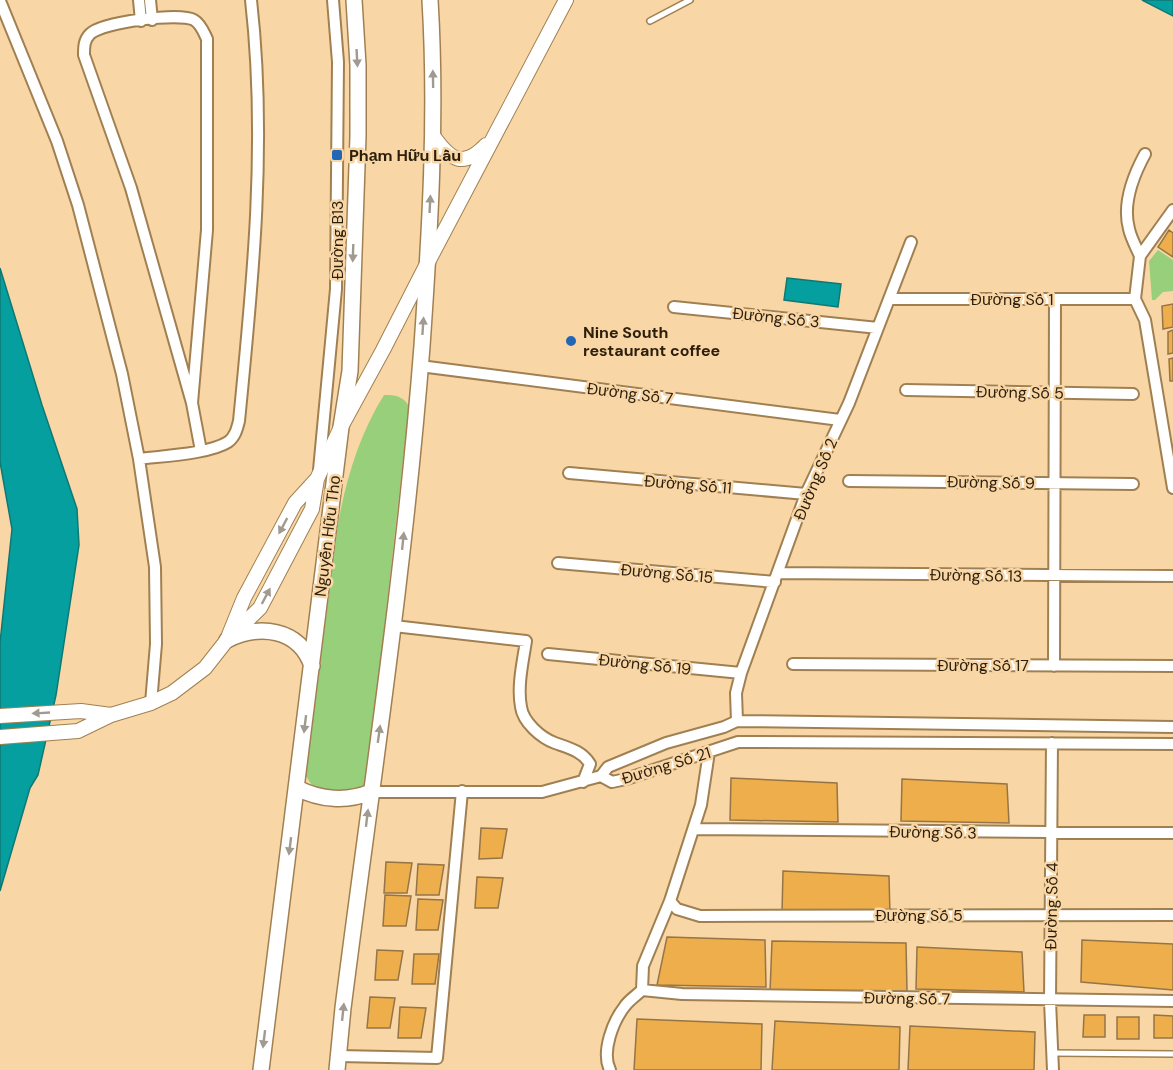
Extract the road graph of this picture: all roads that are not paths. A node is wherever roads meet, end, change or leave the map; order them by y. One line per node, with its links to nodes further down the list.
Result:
1 (139, 0): 10 (street)
2 (150, 0): 10 (street)
3 (251, 0): 33 (street)
4 (333, 0): 36 (street, Đường B13)
5 (354, 0): 32 (main road, Nguyễn Hữu Thọ, one-way to 32)
6 (430, 0): 13 (main road, one-way to 6)
7 (566, 0): 12 (main road)
8 (690, 0): 11 (lane)
9 (0, 1): 34 (street)
10 (147, 20): 24 (street); 25 (street)
11 (650, 21)
12 (496, 135): 13 (main road); 18 (main road)
13 (434, 137): 18 (main road, one-way to 13)
14 (1145, 154): 17 (street)
15 (1173, 210): 17 (street)
16 (911, 242): 19 (street, Đường Số 2)
17 (1140, 256): 21 (street)
18 (428, 262): 26 (main road, one-way to 18); 32 (main road)
19 (890, 299): 20 (street, Đường Số 1); 23 (street, Đường Số 2)
20 (1055, 299): 21 (street, Đường Số 1); 28 (street)
21 (1134, 299): 40 (street)
22 (674, 307): 23 (street, Đường Số 3)
23 (878, 328): 31 (street, Đường Số 2)
24 (197, 351): 25 (street); 30 (street)
25 (177, 354): 30 (street)
26 (420, 366): 31 (street, Đường Số 7); 46 (main road, one-way to 26)
27 (906, 390): 28 (street, Đường Số 5)
28 (1055, 392): 29 (street, Đường Số 5); 38 (street)
29 (1133, 394)
30 (192, 403): 33 (street)
31 (840, 420): 41 (street, Đường Số 2)
32 (341, 427): 36 (main road); 50 (main road, Nguyễn Hữu Thọ)
33 (201, 451): 34 (street)
34 (139, 459): 54 (street)
35 (570, 473): 41 (street, Đường Số 11)
36 (317, 479): 47 (main road)
37 (849, 481): 38 (street, Đường Số 9)
38 (1054, 483): 39 (street, Đường Số 9); 43 (street)
39 (1133, 484)
40 (1173, 488)
41 (806, 494): 45 (street, Đường Số 2)
42 (558, 563): 45 (street, Đường Số 15)
43 (1054, 576): 44 (street, Đường Số 13); 45 (street, Đường Số 13); 51 (street)
44 (1173, 576)
45 (777, 578): 53 (street, Đường Số 2)
46 (393, 626): 64 (street); 67 (main road, one-way to 46)
47 (227, 640): 50 (main road); 54 (main road)
48 (548, 654): 53 (street, Đường Số 19)
49 (793, 664): 51 (street, Đường Số 17)
50 (312, 666): 65 (main road, Nguyễn Hữu Thọ, one-way to 65)
51 (1054, 666): 52 (street, Đường Số 17)
52 (1173, 666)
53 (741, 673): 57 (street, Đường Số 2)
54 (151, 703): 56 (main road)
55 (0, 716): 56 (main road, one-way to 55)
56 (111, 716): 59 (main road)
57 (737, 721): 58 (street, Đường Số 21); 63 (street, Đường Số 21)
58 (1173, 727)
59 (0, 736)
60 (1052, 743): 61 (street, Đường Số 21); 62 (street, Đường Số 21); 69 (street, Đường Số 4)
61 (1173, 744)
62 (709, 752): 63 (street, Đường Số 21); 68 (street)
63 (601, 776): 64 (street)
64 (583, 782): 66 (street)
65 (297, 788): 67 (main road); 80 (main road, Nguyễn Hữu Thọ, one-way to 80)
66 (462, 791): 67 (street); 79 (street)
67 (371, 792): 79 (main road, one-way to 67)
68 (694, 829): 69 (street, Đường Số 3); 71 (street)
69 (1052, 833): 70 (street, Đường Số 3); 72 (street, Đường Số 4)
70 (1173, 833)
71 (670, 901): 72 (street, Đường Số 5); 74 (street)
72 (1051, 915): 73 (street, Đường Số 5); 75 (street, Đường Số 4)
73 (1173, 915)
74 (642, 990): 75 (street, Đường Số 7); 81 (street)
75 (1050, 1001): 76 (street, Đường Số 7); 77 (street, Đường Số 4)
76 (1173, 1001)
77 (1052, 1053): 78 (lane); 82 (street, Đường Số 4)
78 (1173, 1054)
79 (337, 1063)
80 (261, 1070)
81 (610, 1070)
82 (1053, 1070)

